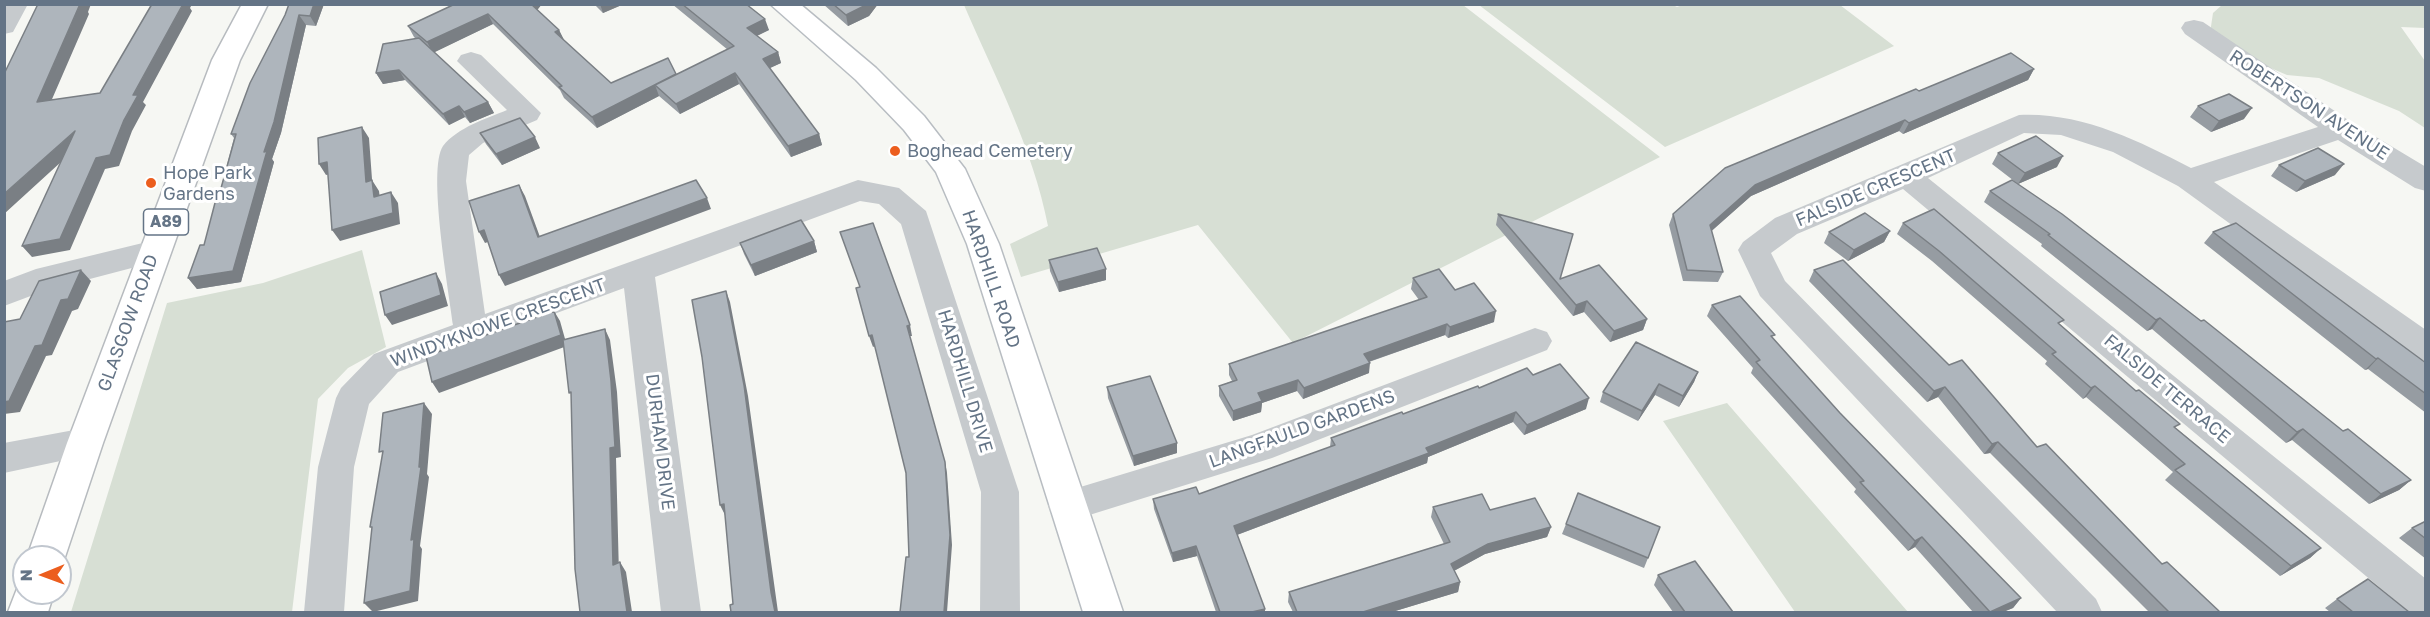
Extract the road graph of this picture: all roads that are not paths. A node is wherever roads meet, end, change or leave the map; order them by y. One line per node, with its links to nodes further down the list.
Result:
1 (15, 4): 4 (street)
2 (255, 4): 12 (main road, GLASGOW ROAD / A89)
3 (790, 6): 20 (main road, HARDHILL ROAD)
4 (4, 26)
5 (2194, 28): 7 (street, ROBERTSON AVENUE)
6 (471, 60): 15 (street)
7 (2341, 129): 9 (street); 10 (street, ROBERTSON AVENUE)
8 (1906, 176): 9 (street, FALSIDE CRESCENT); 22 (street, FALSIDE TERRACE); 27 (street, FALSIDE CRESCENT)
9 (2189, 179): 17 (street, FALSIDE CRESCENT)
10 (2426, 182)
11 (858, 190): 13 (street, WINDYKNOWE CRESCENT); 25 (street, HARDHILL DRIVE)
12 (155, 250): 14 (street); 18 (main road, GLASGOW ROAD / A89)
13 (638, 272): 15 (street, WINDYKNOWE CRESCENT); 24 (street, DURHAM DRIVE)
14 (4, 294)
15 (471, 332): 23 (street, WINDYKNOWE CRESCENT)
16 (1535, 341): 20 (street, LANGFAULD GARDENS)
17 (2426, 348)
18 (85, 443): 19 (street); 21 (main road, A89)
19 (4, 458)
20 (1066, 506): 26 (main road, HARDHILL ROAD)
21 (50, 545)
22 (2426, 603)
23 (324, 612)
24 (681, 612)
25 (1000, 612)
26 (1103, 612)
27 (2082, 612)

